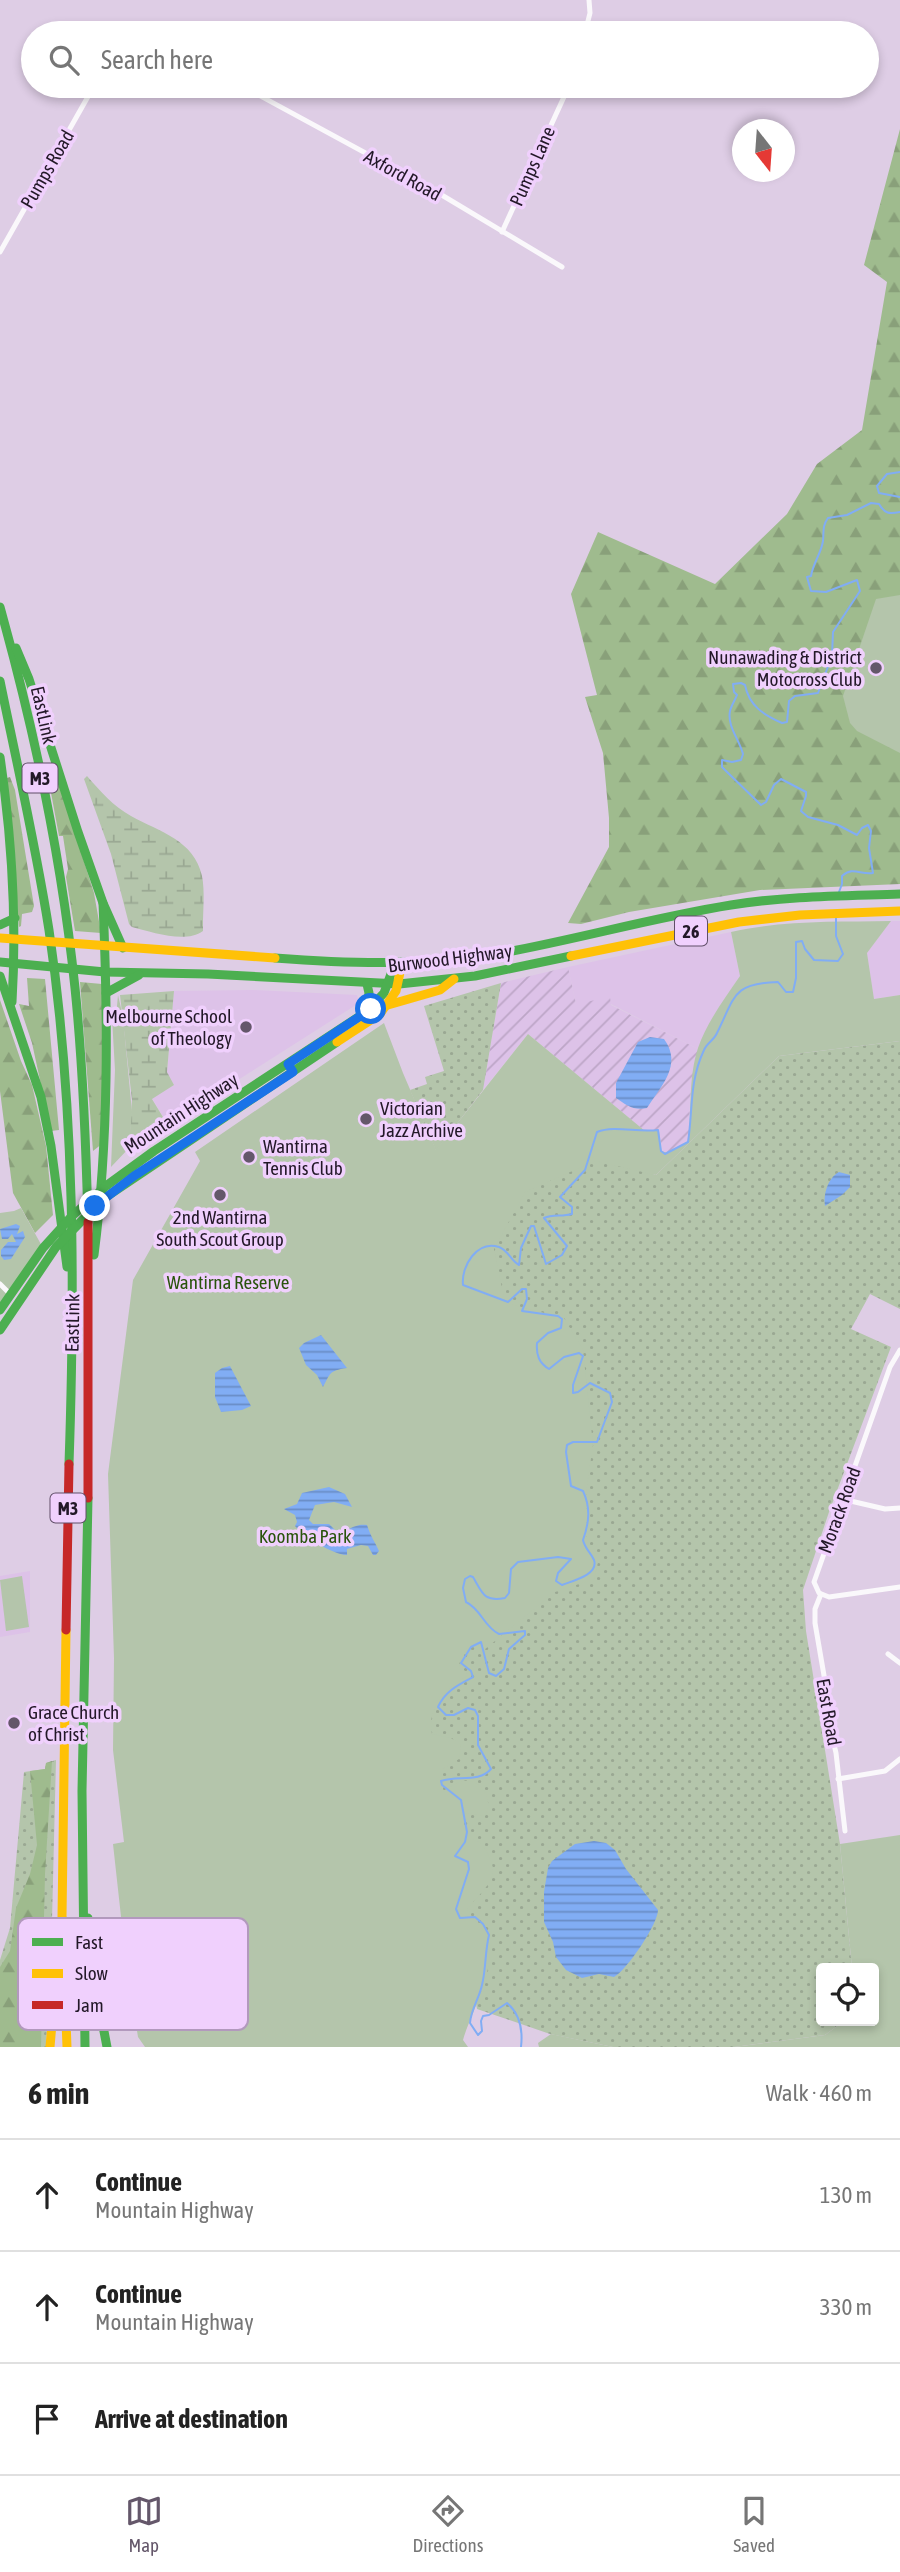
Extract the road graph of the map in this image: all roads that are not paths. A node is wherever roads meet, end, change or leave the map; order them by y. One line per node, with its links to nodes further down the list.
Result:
1 (589, 0): 2 (street)
2 (588, 21)
3 (87, 98): 7 (street, Pumps Road)
4 (264, 98): 6 (street, Axford Road)
5 (564, 98): 6 (street, Pumps Lane)
6 (502, 232): 8 (street, Axford Road)
7 (0, 252)
8 (562, 267)
9 (0, 607): 10 (main road, EastLink / M3)
10 (5, 625): 14 (main road); 40 (main road, EastLink / M3)
11 (0, 681): 39 (main road, EastLink / M3)
12 (0, 757): 16 (main road)
13 (900, 894): 19 (main road, Burwood Highway / 26)
14 (103, 903): 21 (main road); 22 (main road)
15 (900, 911): 23 (main road, Burwood Highway / 26)
16 (15, 918): 17 (main road); 20 (main road)
17 (0, 925)
18 (0, 937): 20 (main road, Burwood Highway / 26)
19 (573, 938): 23 (main road); 25 (main road, Burwood Highway / 26)
20 (14, 939): 21 (main road, Burwood Highway / 26); 26 (main road)
21 (104, 947): 22 (main road, Burwood Highway / 26); 27 (main road)
22 (123, 948): 25 (main road, Burwood Highway / 26)
23 (568, 957): 30 (main road, Burwood Highway / 26)
24 (0, 962): 26 (main road, Burwood Highway / 26)
25 (398, 963): 32 (main road, Mountain Highway); 33 (main road, Mountain Highway)
26 (14, 964): 27 (main road, Burwood Highway / 26); 36 (main road)
27 (105, 972): 28 (main road, Burwood Highway / 26); 34 (main road)
28 (141, 974): 31 (main road, Burwood Highway / 26); 34 (main road)
29 (0, 976): 36 (main road)
30 (454, 979): 33 (main road, Burwood Highway / 26); 35 (main road)
31 (367, 984): 32 (main road, Burwood Highway / 26); 37 (main road)
32 (388, 984): 33 (main road, Burwood Highway / 26); 37 (main road, Mountain Highway)
33 (399, 984): 35 (main road, Mountain Highway)
34 (106, 993): 40 (main road)
35 (388, 1004): 38 (main road, Mountain Highway)
36 (12, 1006): 39 (main road)
37 (366, 1013): 38 (main road, Mountain Highway)
38 (291, 1068): 42 (main road, Mountain Highway); 43 (main road, Mountain Highway)
39 (69, 1258): 57 (main road, EastLink / M3)
40 (90, 1279): 56 (main road, EastLink / M3)
41 (0, 1284): 42 (street)
42 (10, 1294): 43 (main road); 44 (main road, Mountain Highway)
43 (17, 1303): 45 (main road, Mountain Highway)
44 (0, 1310)
45 (0, 1330)
46 (900, 1350): 47 (street, Morack Road)
47 (842, 1499): 48 (street); 50 (street, Morack Road)
48 (900, 1508)
49 (900, 1587): 50 (street)
50 (821, 1594): 54 (street, East Road)
51 (888, 1654): 52 (street)
52 (900, 1663)
53 (900, 1760): 54 (street)
54 (838, 1779): 55 (street, East Road)
55 (845, 1831)
56 (83, 1879): 58 (main road, EastLink / M3); 59 (main road)
57 (62, 1917)
58 (83, 1918)
59 (88, 1918)

